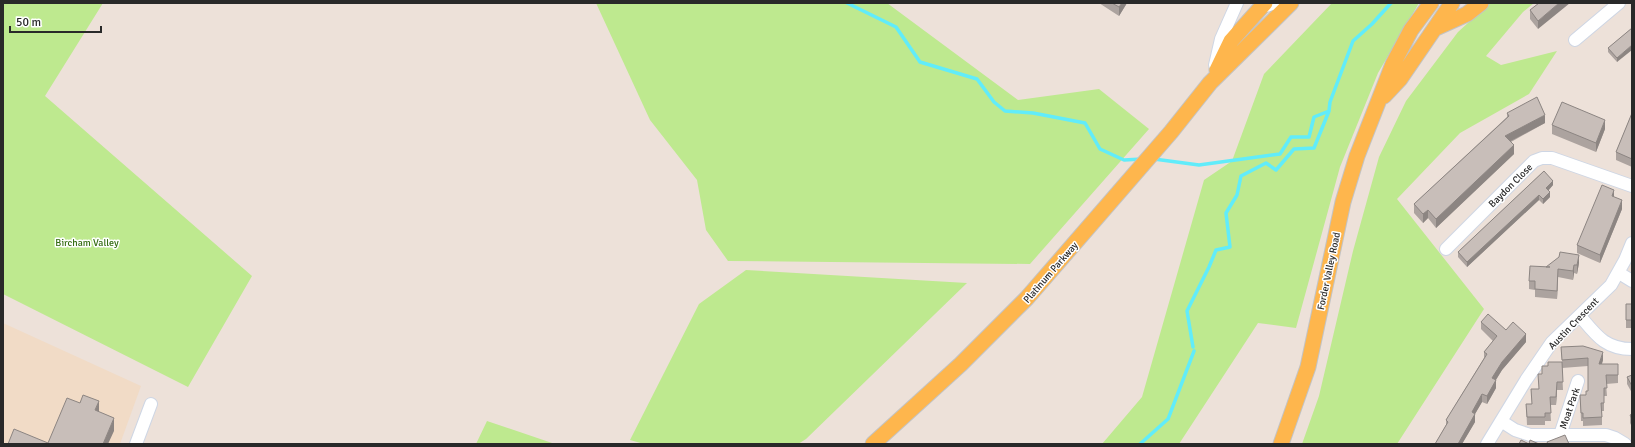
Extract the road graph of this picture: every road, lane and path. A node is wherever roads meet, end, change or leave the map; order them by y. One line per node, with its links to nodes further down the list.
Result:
1 (1237, 3): 12 (street)
2 (1268, 3): 12 (main road, Platinum Parkway)
3 (1291, 3): 12 (main road, Platinum Parkway)
4 (1417, 3): 10 (main road)
5 (1431, 3): 10 (main road, Forder Valley Road)
6 (1452, 3): 9 (main road)
7 (1481, 3): 9 (main road)
8 (1619, 3): 11 (street)
9 (1436, 28): 13 (main road, Forder Valley Road)
10 (1411, 30): 13 (main road, Forder Valley Road)
11 (1575, 40)
12 (1210, 83): 26 (main road, Platinum Parkway)
13 (1380, 100): 27 (main road, Forder Valley Road)
14 (1632, 186): 16 (street, Baydon Close)
15 (1632, 243): 17 (street, Austin Crescent)
16 (1446, 249)
17 (1619, 273): 18 (street); 19 (street, Austin Crescent)
18 (1632, 281)
19 (1580, 316): 20 (street); 23 (street, Austin Crescent)
20 (1632, 348)
21 (1578, 381): 24 (street, Moat Park)
22 (151, 404): 25 (street)
23 (1501, 421): 24 (street); 28 (street, Austin Crescent)
24 (1560, 435): 29 (street)
25 (136, 444)
26 (873, 444)
27 (1280, 444)
28 (1487, 444)
29 (1625, 444)

